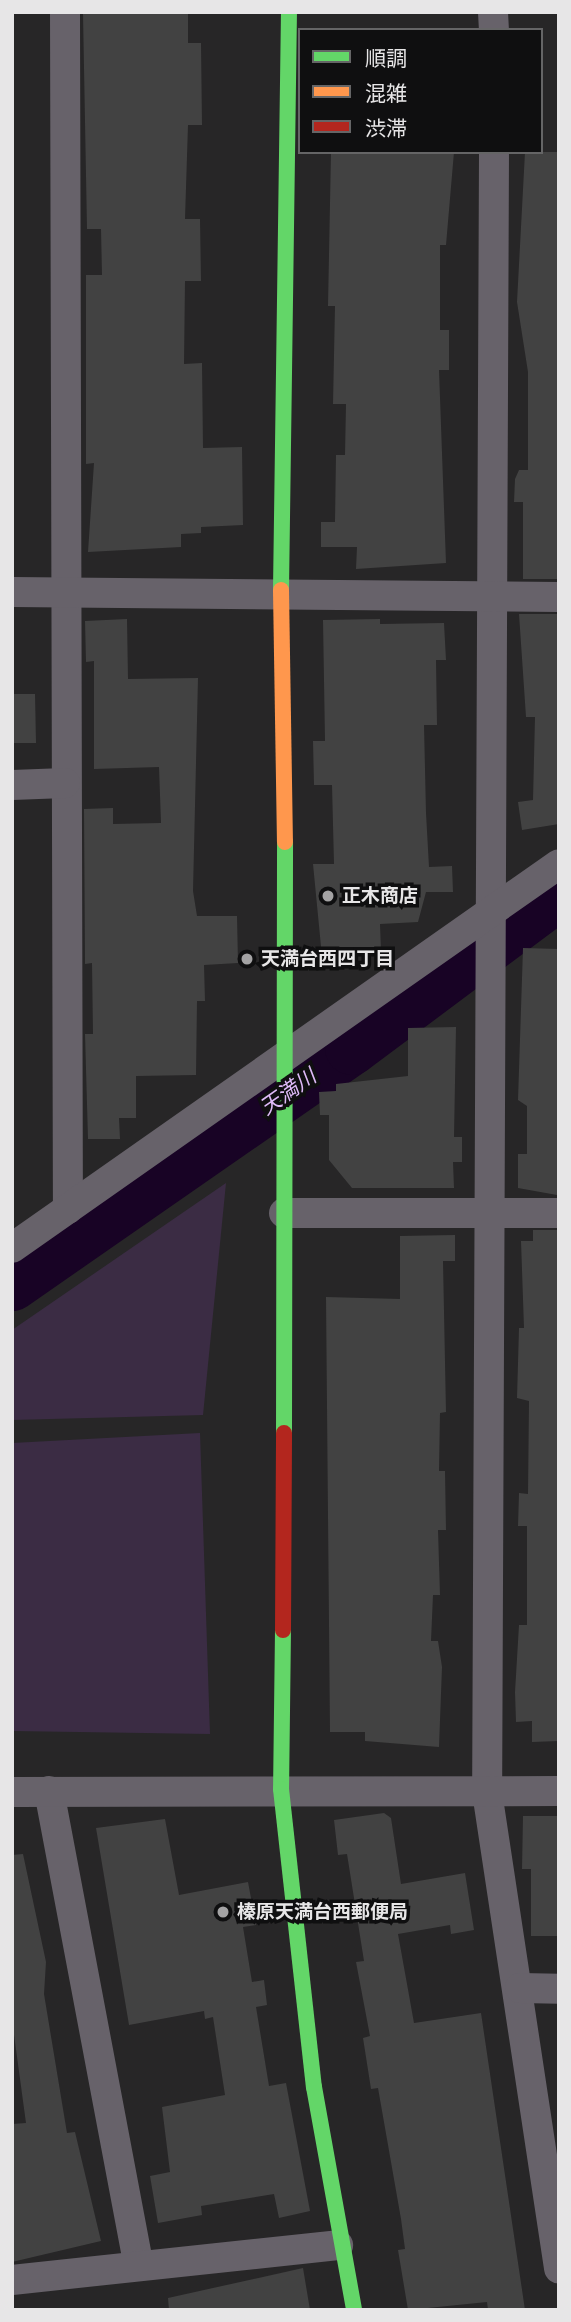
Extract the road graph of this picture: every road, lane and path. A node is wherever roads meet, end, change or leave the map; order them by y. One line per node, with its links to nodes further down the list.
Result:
1 (65, 12): 5 (street)
2 (289, 12): 8 (street)
3 (494, 154): 7 (street)
4 (12, 592): 5 (street)
5 (66, 592): 8 (street); 9 (street)
6 (559, 597): 7 (street)
7 (495, 598): 8 (street); 12 (street)
8 (281, 599): 13 (street)
9 (65, 783): 10 (street); 14 (street)
10 (12, 785)
11 (559, 864): 12 (street)
12 (492, 911): 13 (street); 15 (street)
13 (288, 1057): 14 (street); 16 (street)
14 (68, 1209): 18 (street)
15 (489, 1212): 16 (street); 17 (street); 23 (street)
16 (284, 1213): 19 (street)
17 (559, 1213)
18 (12, 1248)
19 (281, 1789): 20 (street); 23 (street); 27 (street)
20 (49, 1791): 22 (street); 28 (street)
21 (559, 1791): 23 (street)
22 (12, 1792)
23 (487, 1792): 24 (street)
24 (520, 1989): 25 (street); 26 (street)
25 (559, 1989)
26 (552, 2182): 29 (street)
27 (338, 2245): 28 (street); 31 (street)
28 (138, 2262): 30 (street)
29 (559, 2269)
30 (12, 2280)
31 (355, 2310)

